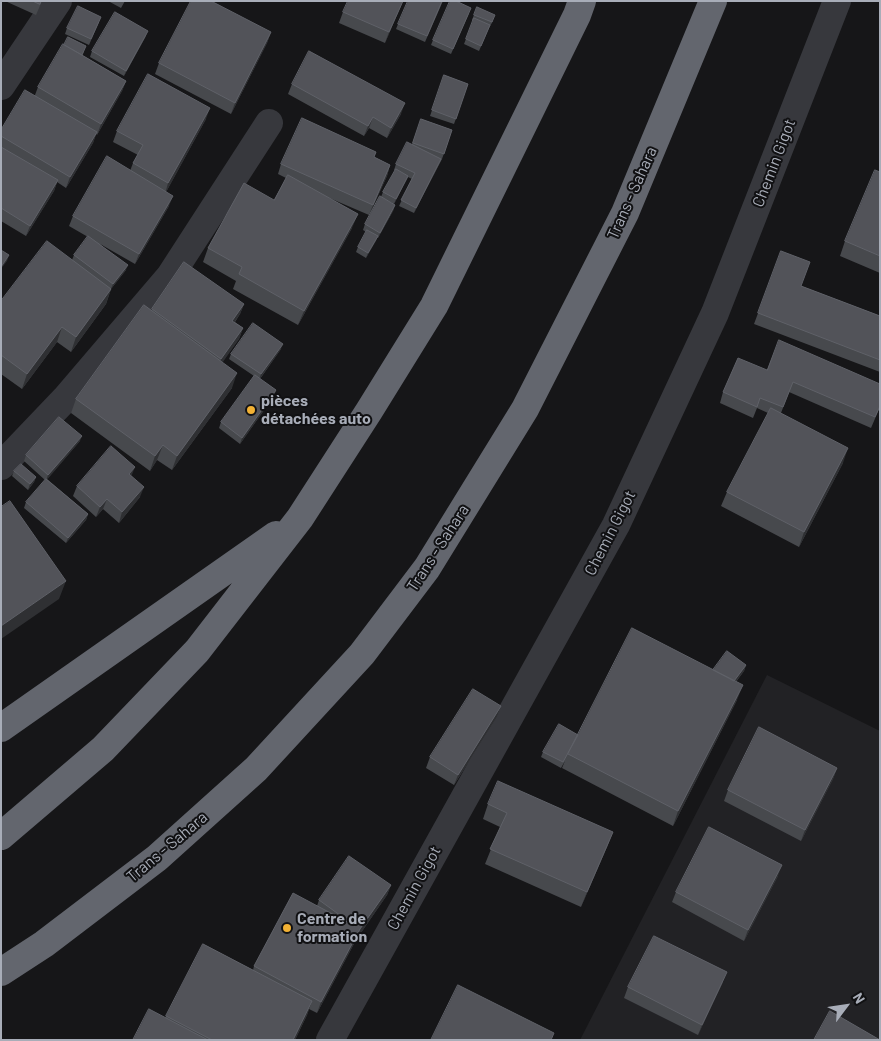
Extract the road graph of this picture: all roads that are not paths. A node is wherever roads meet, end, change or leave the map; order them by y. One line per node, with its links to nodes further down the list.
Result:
1 (58, 1): 5 (street)
2 (582, 1): 8 (highway)
3 (713, 1): 11 (highway, Trans - Sahara)
4 (837, 1): 12 (street, Chemin Gigot)
5 (1, 86)
6 (269, 124): 7 (street)
7 (1, 466)
8 (300, 518): 9 (highway); 10 (highway)
9 (1, 728)
10 (1, 836)
11 (1, 972)
12 (330, 1040)

